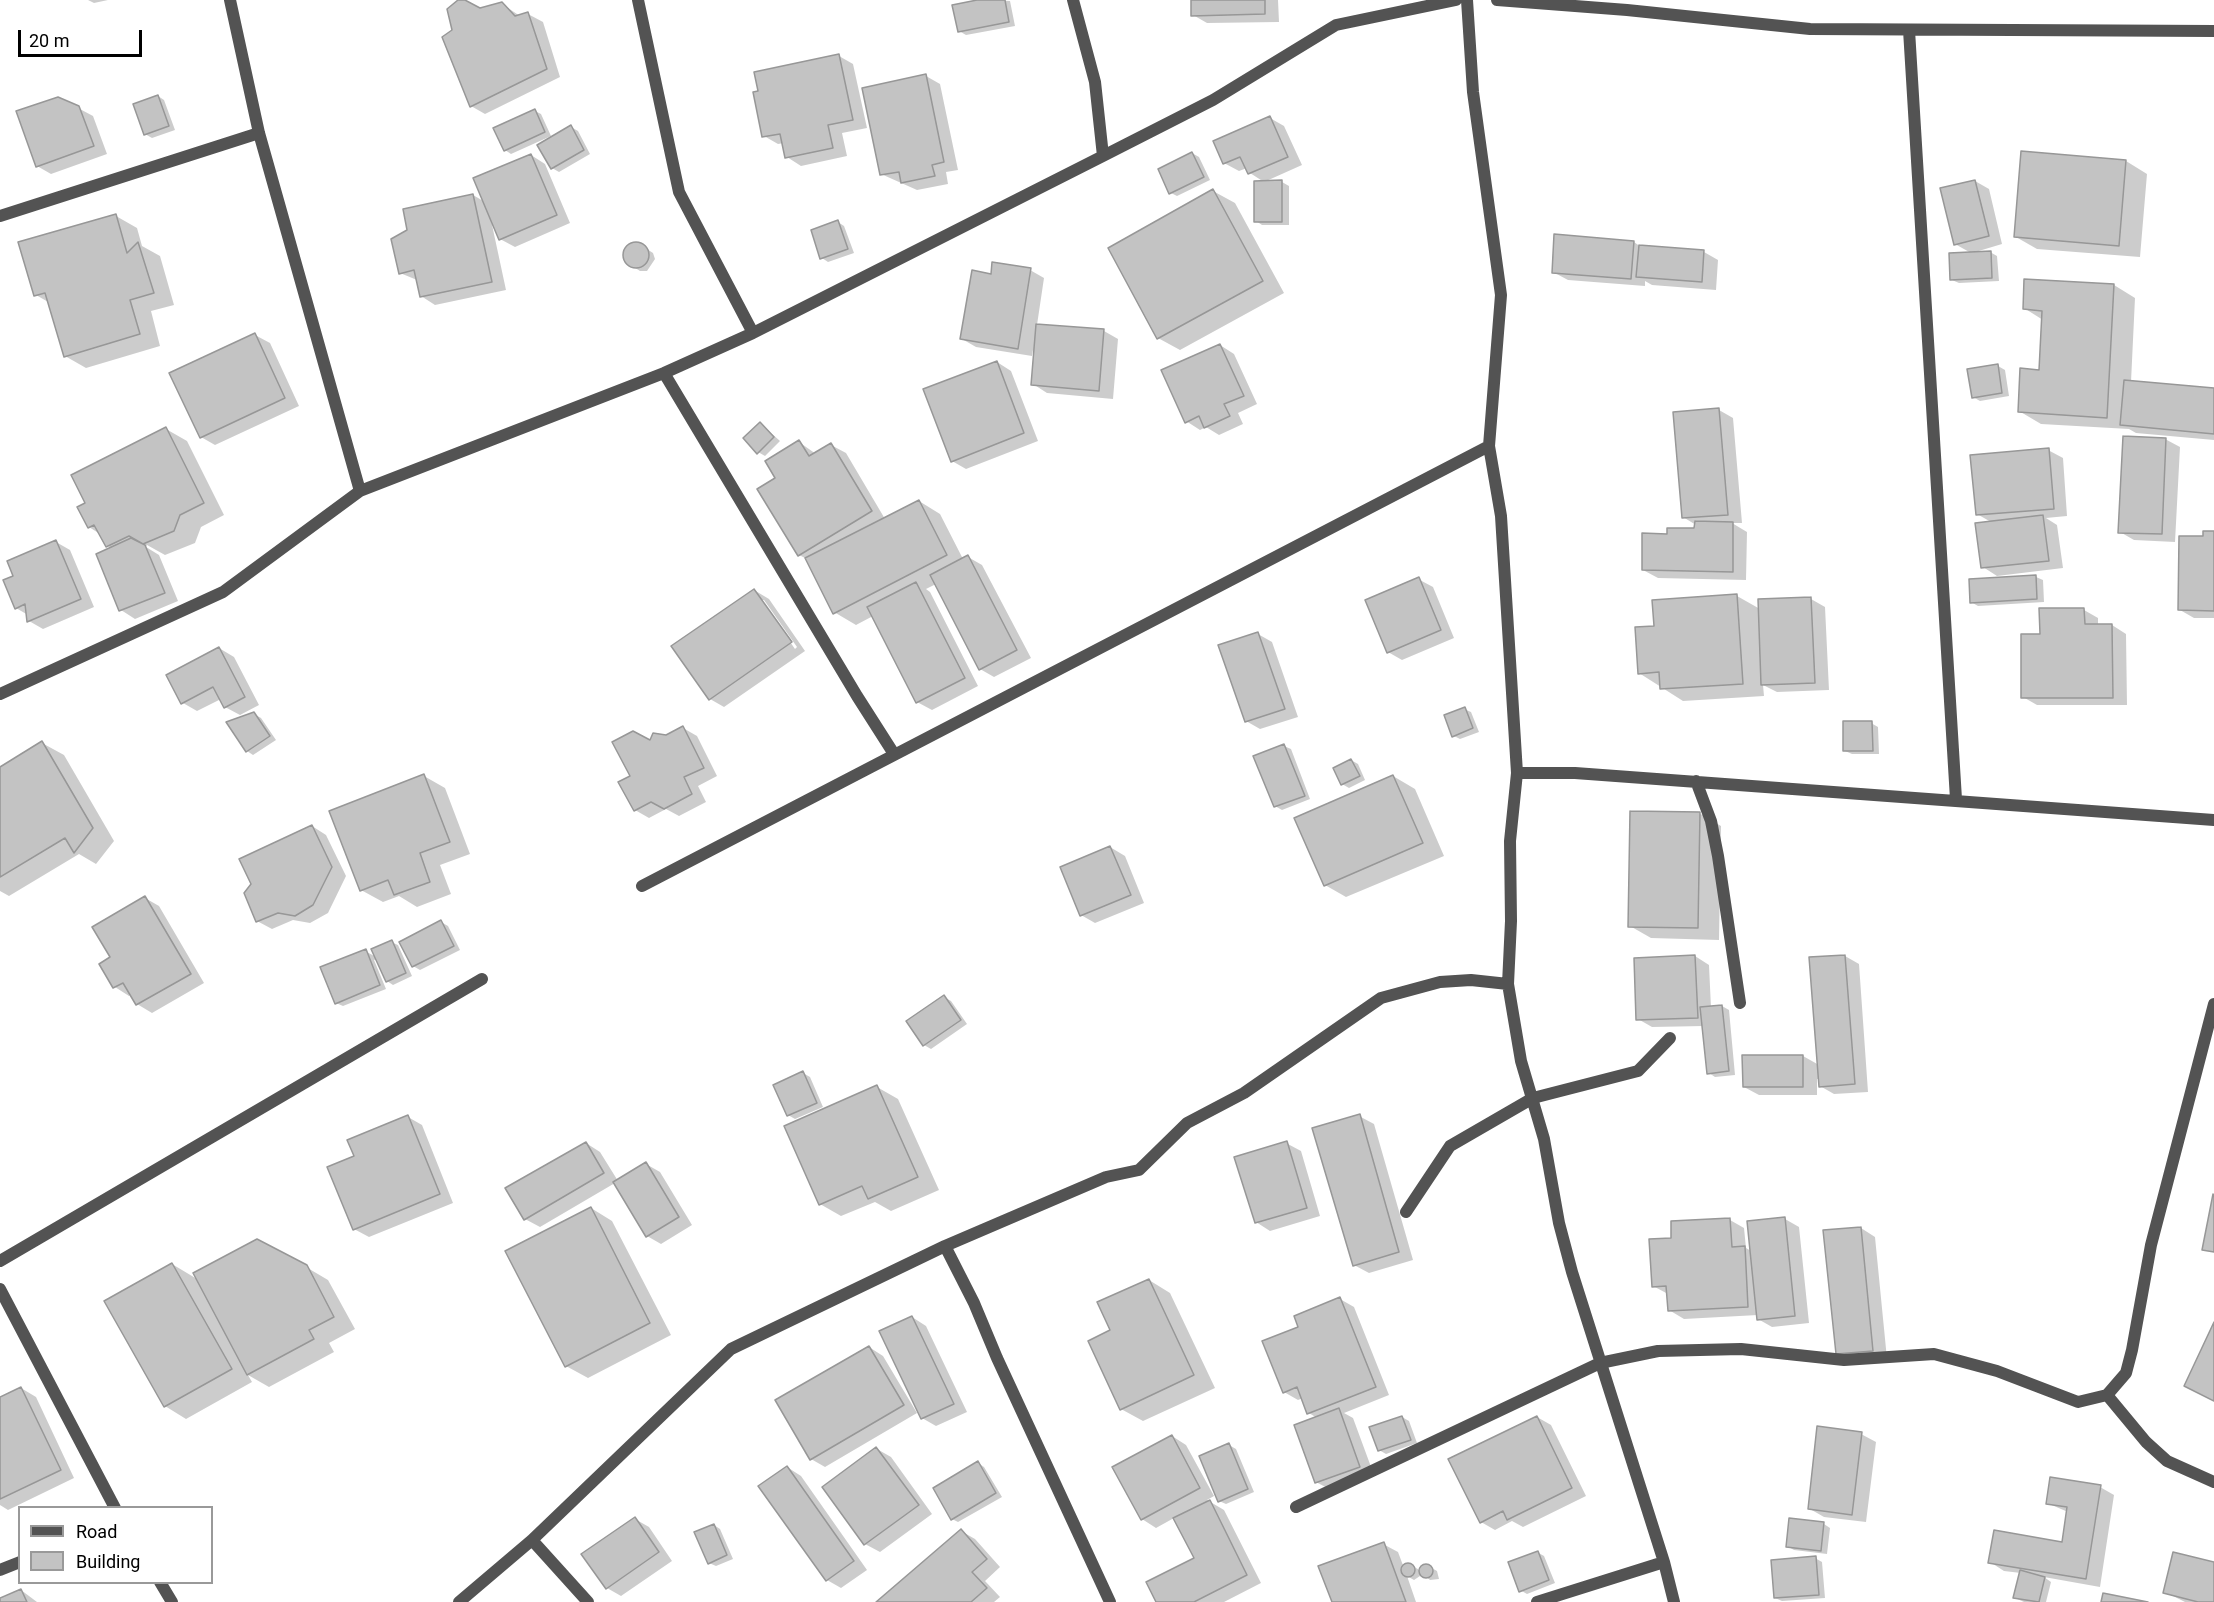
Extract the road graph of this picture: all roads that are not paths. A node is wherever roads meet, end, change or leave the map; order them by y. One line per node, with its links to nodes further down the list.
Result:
1 (230, 0): 9 (street)
2 (638, 0): 12 (street)
3 (1073, 0): 10 (street)
4 (1456, 0): 10 (street)
5 (1467, 0): 14 (street)
6 (1497, 0): 7 (street)
7 (1909, 30): 8 (street); 20 (street)
8 (2214, 31)
9 (259, 133): 11 (street); 15 (street)
10 (1102, 156): 12 (street)
11 (0, 216)
12 (753, 333): 13 (street)
13 (664, 373): 15 (street); 17 (street)
14 (1489, 446): 17 (street); 18 (street)
15 (360, 491): 16 (street)
16 (0, 694)
17 (894, 754): 22 (street)
18 (1517, 773): 19 (street); 24 (street)
19 (1696, 782): 20 (street); 25 (street)
20 (1956, 799): 21 (street)
21 (2214, 820)
22 (642, 886)
23 (482, 979): 31 (street)
24 (1508, 984): 28 (street); 30 (street)
25 (1740, 1003)
26 (2214, 1004): 34 (street)
27 (1670, 1038): 28 (street)
28 (1533, 1098): 29 (street); 33 (street)
29 (1406, 1212)
30 (945, 1246): 38 (street); 46 (street)
31 (0, 1261)
32 (0, 1289): 36 (street)
33 (1600, 1363): 34 (street); 37 (street); 39 (street)
34 (2107, 1395): 35 (street)
35 (2214, 1482)
36 (114, 1506)
37 (1296, 1507)
38 (532, 1540): 44 (street); 45 (street)
39 (1664, 1562): 47 (street); 48 (street)
40 (18, 1563): 41 (street)
41 (0, 1570)
42 (161, 1584): 43 (street)
43 (172, 1602)
44 (459, 1602)
45 (588, 1602)
46 (1110, 1602)
47 (1537, 1602)
48 (1674, 1602)

